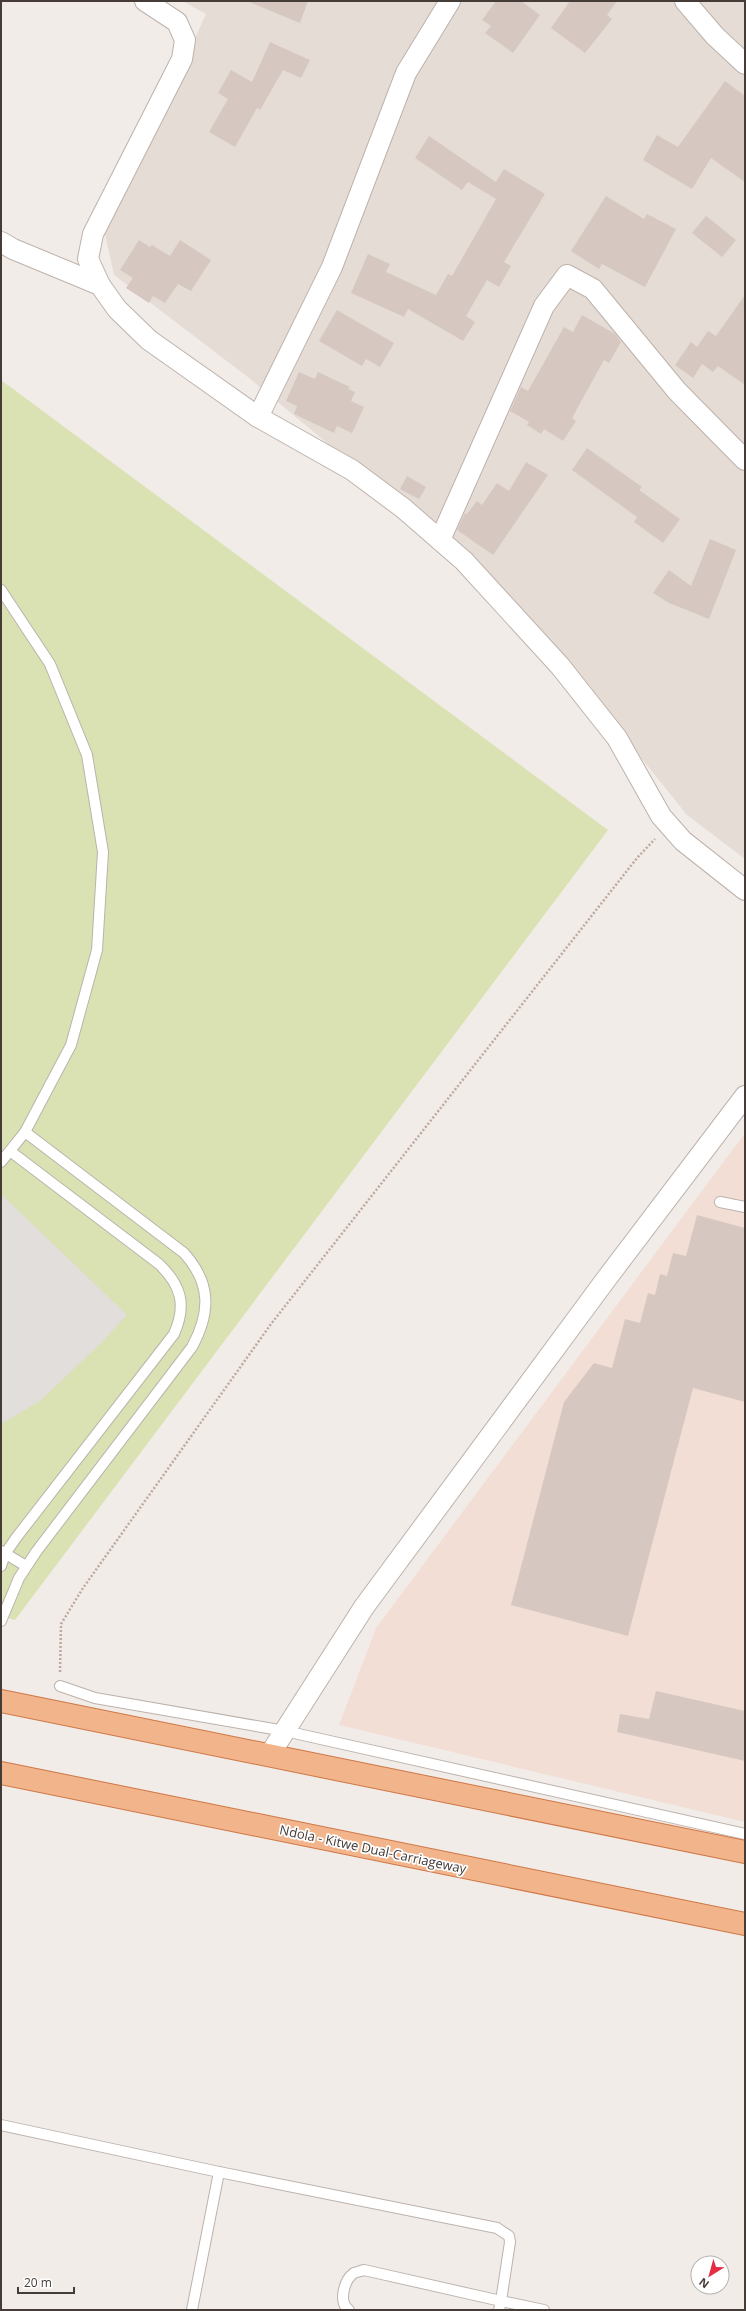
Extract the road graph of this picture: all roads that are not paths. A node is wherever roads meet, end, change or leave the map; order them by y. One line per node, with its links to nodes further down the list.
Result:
1 (145, 1): 6 (street)
2 (450, 1): 7 (street)
3 (685, 1): 4 (street)
4 (745, 64)
5 (1, 242): 6 (street)
6 (100, 285): 7 (street)
7 (258, 417): 9 (street)
8 (745, 460): 9 (street)
9 (440, 540): 11 (street)
10 (1, 590): 13 (lane)
11 (745, 890)
12 (745, 1096): 24 (street)
13 (25, 1132): 14 (lane); 20 (lane)
14 (10, 1151): 15 (lane); 18 (lane)
15 (1, 1162)
16 (720, 1202): 17 (lane)
17 (745, 1207)
18 (3, 1552): 19 (lane); 20 (lane)
19 (1, 1566)
20 (26, 1566): 21 (lane)
21 (1, 1621)
22 (60, 1686): 24 (lane)
23 (1, 1702): 25 (highway)
24 (285, 1731): 25 (street); 27 (lane)
25 (270, 1754): 28 (highway)
26 (1, 1773): 29 (highway, Ndola - Kitwe Dual-Carriageway)
27 (745, 1834)
28 (745, 1852)
29 (745, 1924)
30 (1, 2125): 31 (lane)
31 (219, 2172): 32 (lane); 33 (lane)
32 (500, 2305): 34 (lane); 35 (lane)
33 (192, 2310)
34 (349, 2310)
35 (544, 2310)

